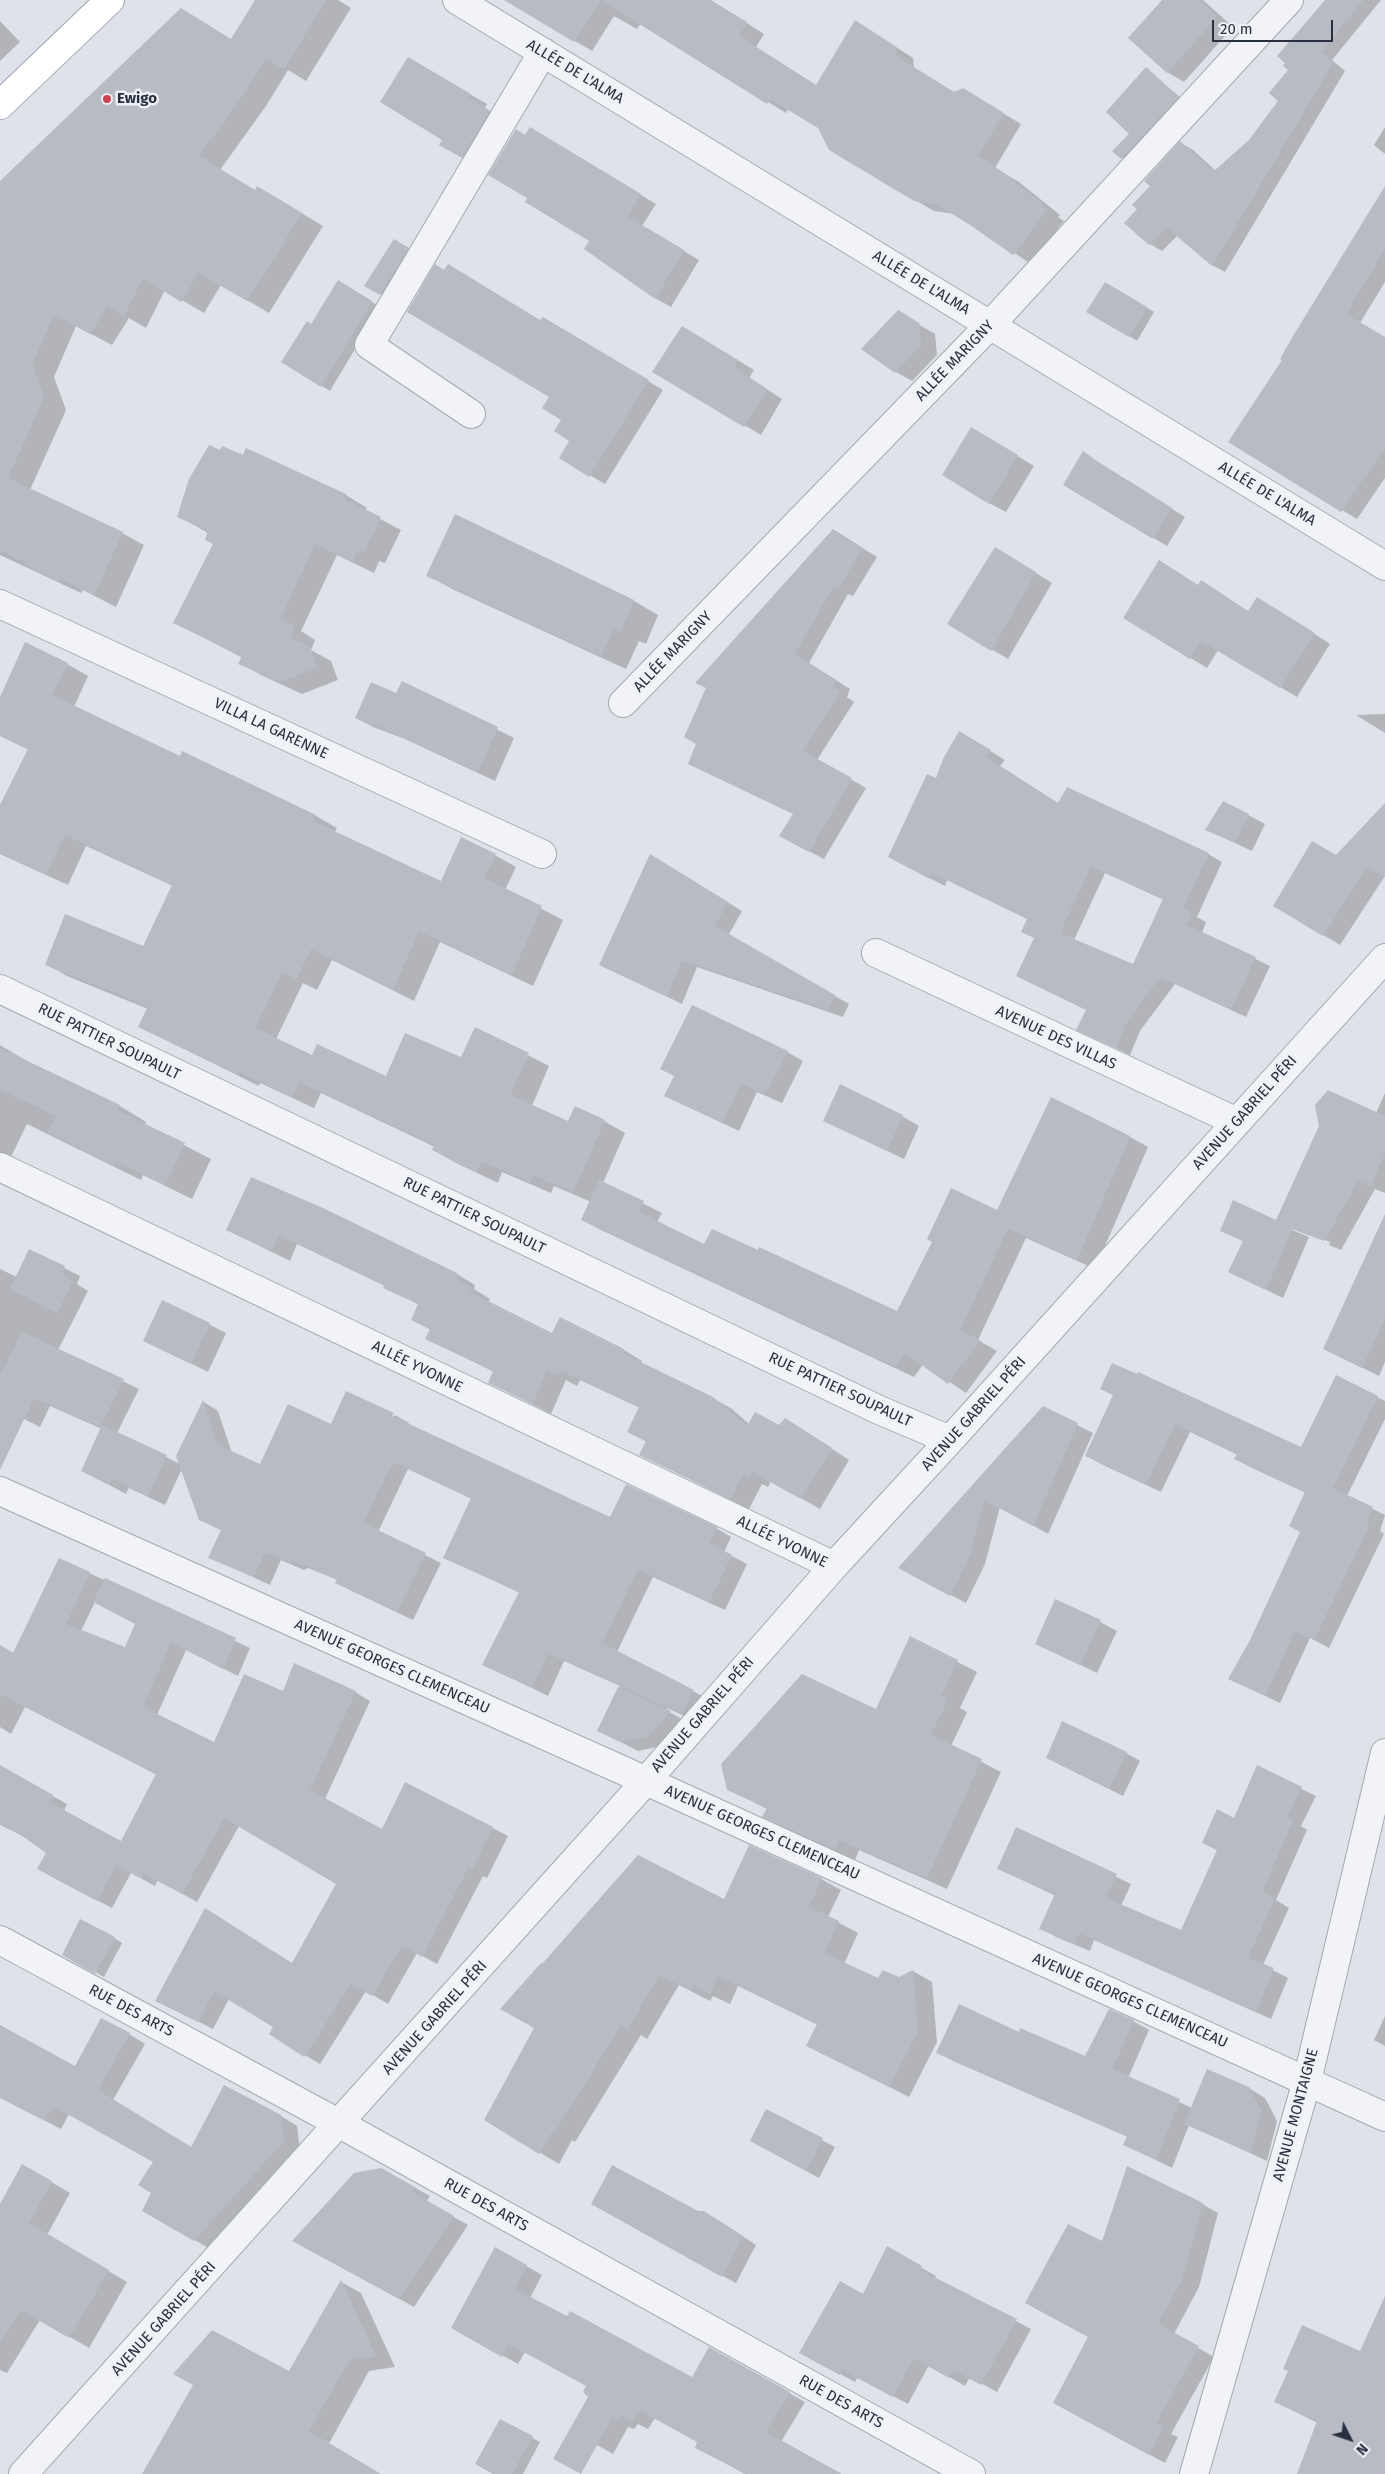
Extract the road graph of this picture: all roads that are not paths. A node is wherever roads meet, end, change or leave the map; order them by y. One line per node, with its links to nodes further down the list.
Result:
1 (110, 0): 5 (main road)
2 (457, 0): 4 (street, ALLÉE DE L'ALMA)
3 (1284, 6): 6 (street, ALLÉE MARIGNY)
4 (543, 52): 6 (street, ALLÉE DE L'ALMA); 7 (street)
5 (0, 105)
6 (990, 325): 8 (street, ALLÉE DE L'ALMA); 10 (street, ALLÉE MARIGNY)
7 (471, 414)
8 (1385, 566)
9 (0, 604): 11 (street, VILLA LA GARENNE)
10 (623, 703)
11 (542, 854)
12 (876, 953): 15 (street, AVENUE DES VILLAS)
13 (1385, 958): 15 (street, AVENUE GABRIEL PÉRI)
14 (0, 989): 17 (street, RUE PATTIER SOUPAULT)
15 (1237, 1122): 17 (street, AVENUE GABRIEL PÉRI)
16 (0, 1167): 19 (street, ALLÉE YVONNE)
17 (950, 1440): 19 (street, AVENUE GABRIEL PÉRI)
18 (0, 1491): 21 (street, AVENUE GEORGES CLEMENCEAU)
19 (834, 1566): 21 (street, AVENUE GABRIEL PÉRI)
20 (1385, 1753): 23 (street, AVENUE MONTAIGNE)
21 (646, 1781): 23 (street, AVENUE GEORGES CLEMENCEAU); 25 (street, AVENUE GABRIEL PÉRI)
22 (0, 1940): 25 (street, RUE DES ARTS)
23 (1307, 2081): 24 (street, AVENUE GEORGES CLEMENCEAU); 28 (street, AVENUE MONTAIGNE)
24 (1385, 2117)
25 (340, 2124): 26 (street, AVENUE GABRIEL PÉRI); 27 (street, RUE DES ARTS)
26 (24, 2474)
27 (971, 2474)
28 (1194, 2474)

